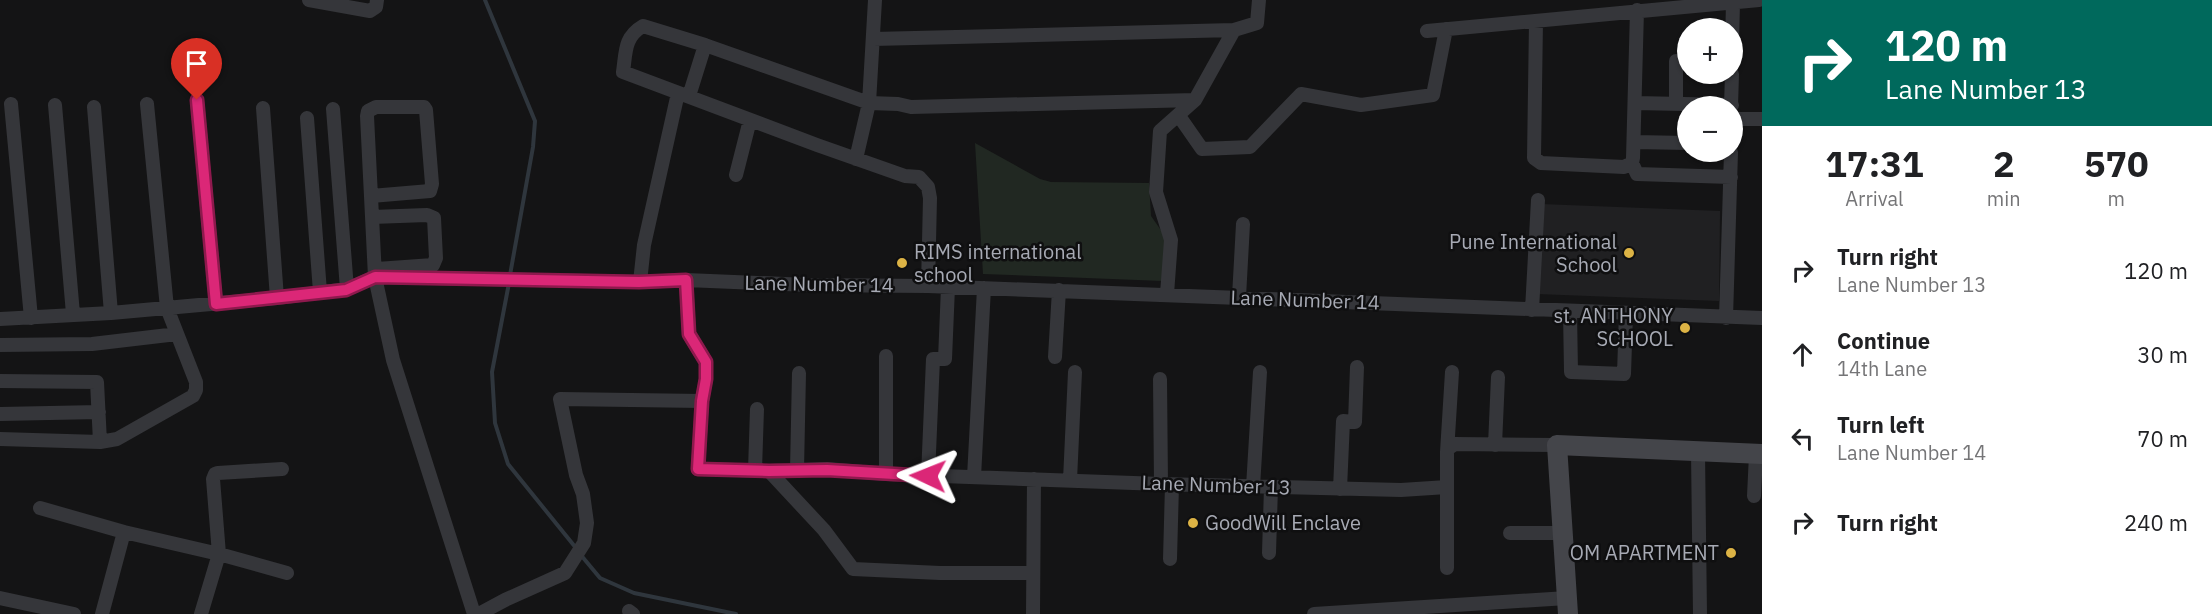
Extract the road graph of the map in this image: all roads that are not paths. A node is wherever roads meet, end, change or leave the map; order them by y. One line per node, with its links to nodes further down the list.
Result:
1 (309, 0): 2 (street)
2 (377, 0)
3 (875, 0): 13 (street)
4 (1259, 0): 11 (street)
5 (1759, 0): 6 (street)
6 (1733, 3): 7 (street); 8 (street)
7 (1637, 10): 9 (street); 20 (street)
8 (1733, 18)
9 (1536, 21): 10 (street); 37 (street)
10 (1446, 29): 12 (street); 29 (street)
11 (1234, 30): 13 (street); 18 (street)
12 (1427, 30)
13 (873, 39): 19 (street)
14 (705, 45): 16 (street); 16 (street); 19 (street)
15 (1676, 61): 23 (street)
16 (684, 95): 32 (street); 46 (street)
17 (197, 100): 56 (street)
18 (1195, 100): 19 (street); 29 (street)
19 (868, 103): 35 (street)
20 (1635, 103): 23 (street); 33 (street)
21 (11, 104): 63 (street)
22 (147, 104): 57 (street)
23 (1676, 104)
24 (55, 105): 62 (street)
25 (94, 106): 60 (street)
26 (263, 108): 55 (street)
27 (333, 109): 50 (street)
28 (1743, 113): 31 (street)
29 (1179, 116): 53 (street)
30 (307, 118): 52 (street)
31 (1762, 119)
32 (750, 120): 35 (street); 38 (street)
33 (1634, 142): 34 (street); 37 (street)
34 (1677, 143)
35 (856, 159): 47 (street)
36 (1731, 162): 39 (street)
37 (1632, 164): 39 (street)
38 (736, 175)
39 (1731, 177): 64 (street)
40 (371, 196): 40 (street); 42 (street)
41 (1538, 200): 58 (street)
42 (372, 217): 44 (street); 44 (street)
43 (1243, 224): 54 (street)
44 (375, 273): 46 (street, Lane Number 14); 50 (street, Lane Number 14); 120 (street)
45 (686, 280): 46 (street, Lane Number 14); 47 (street, Lane Number 14); 79 (street)
46 (639, 282)
47 (928, 286): 48 (street, Lane Number 14)
48 (948, 287): 49 (street, Lane Number 14); 94 (street)
49 (984, 288): 51 (street, Lane Number 14); 95 (street)
50 (346, 290): 52 (street, Lane Number 14)
51 (1059, 290): 53 (street, Lane Number 14); 70 (street)
52 (320, 292): 55 (street, Lane Number 14)
53 (1167, 294): 54 (street, Lane Number 14)
54 (1239, 297): 58 (street, Lane Number 14)
55 (277, 298): 56 (street, Lane Number 14)
56 (216, 304): 57 (street, Lane Number 14)
57 (167, 308): 60 (street, Lane Number 14); 67 (street)
58 (1532, 309): 59 (street, Lane Number 14)
59 (1570, 311): 61 (street, Lane Number 14); 61 (street)
60 (111, 313): 62 (street, Lane Number 14)
61 (1626, 313): 64 (street, Lane Number 14)
62 (73, 315): 63 (street, Lane Number 14)
63 (31, 318): 66 (street, Lane Number 14)
64 (1726, 318): 65 (street, Lane Number 14)
65 (1762, 318)
66 (0, 319)
67 (177, 334): 68 (street); 84 (street)
68 (0, 345)
69 (886, 356): 93 (street)
70 (1054, 357)
71 (1356, 366): 102 (street)
72 (1074, 372): 97 (street)
73 (1260, 372): 99 (street)
74 (1452, 372): 87 (street)
75 (799, 373): 91 (street)
76 (1498, 377): 85 (street)
77 (1160, 379): 98 (street)
78 (0, 381): 81 (street)
79 (702, 401): 92 (street, Lane Number 13); 121 (street)
80 (757, 409): 92 (street)
81 (99, 412): 82 (street); 84 (street)
82 (0, 414)
83 (0, 439): 84 (street)
84 (100, 442)
85 (1495, 445): 86 (street); 87 (street)
86 (1557, 446): 88 (street); 107 (street)
87 (1449, 448): 101 (street)
88 (1698, 452): 89 (street); 125 (street)
89 (1759, 454): 103 (street)
90 (282, 469): 109 (street)
91 (797, 470): 92 (street, Lane Number 13); 93 (street, Lane Number 13)
92 (762, 471): 113 (street)
93 (886, 474): 94 (street, Lane Number 13)
94 (928, 476): 95 (street, Lane Number 13)
95 (974, 477): 96 (street, Lane Number 13)
96 (1034, 479): 97 (street, Lane Number 13); 113 (street)
97 (1070, 480): 98 (street, Lane Number 13)
98 (1166, 484): 99 (street, Lane Number 13); 110 (street)
99 (1253, 487): 100 (street, Lane Number 13)
100 (1271, 487): 102 (street, Lane Number 13); 108 (street)
101 (1447, 487): 102 (street, Lane Number 13); 111 (street)
102 (1340, 489)
103 (1754, 496)
104 (40, 508): 105 (street)
105 (124, 531): 109 (street); 118 (street)
106 (1510, 533): 107 (street)
107 (1563, 533): 115 (street)
108 (1269, 553)
109 (219, 554): 112 (street); 119 (street)
110 (1170, 559)
111 (1447, 568)
112 (287, 573)
113 (1032, 573): 122 (street)
114 (0, 598): 117 (street)
115 (1568, 606): 116 (street)
116 (1438, 610): 124 (street)
117 (74, 614)
118 (102, 614)
119 (201, 614)
120 (474, 614)
121 (479, 614)
122 (1033, 614)
123 (1314, 614): 124 (street)
124 (1322, 614)
125 (1700, 614)

